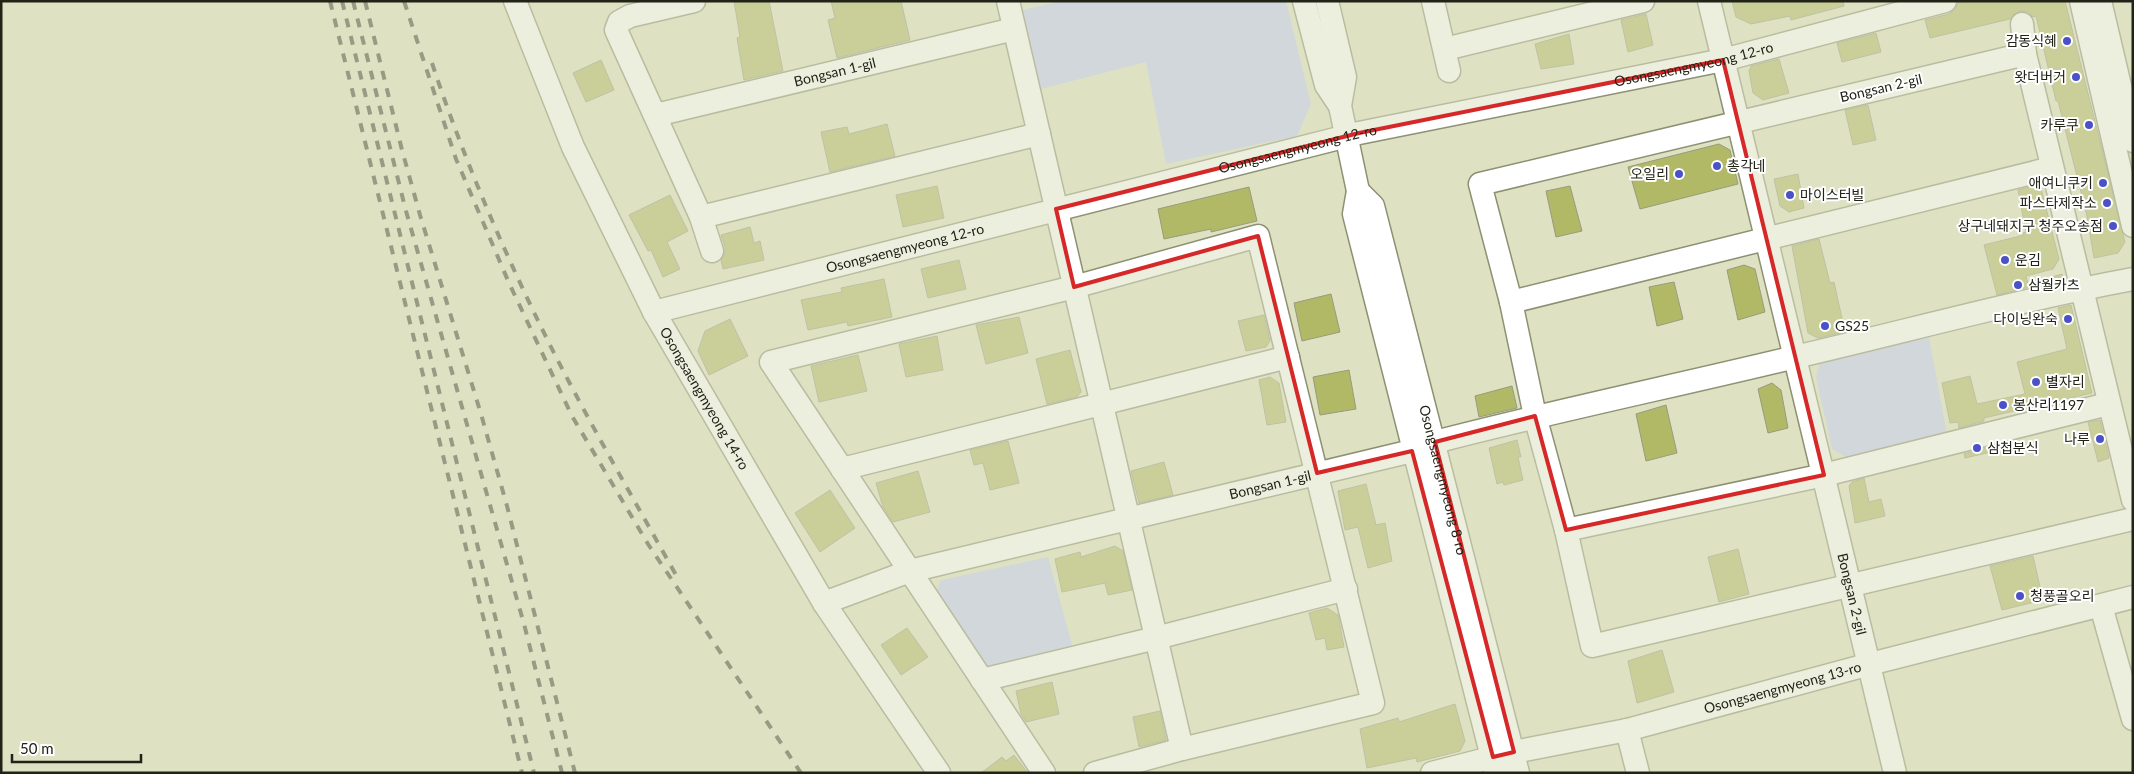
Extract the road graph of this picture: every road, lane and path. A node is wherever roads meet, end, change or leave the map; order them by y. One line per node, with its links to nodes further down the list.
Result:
1 (514, 1): 35 (street, Osongsaengmyeong 14-ro)
2 (694, 1): 19 (street)
3 (1008, 1): 13 (street)
4 (1304, 1): 18 (street, Osongsaengmyeong 8-ro)
5 (1327, 1): 18 (street, Osongsaengmyeong 8-ro)
6 (1433, 1): 14 (street)
7 (1643, 1): 14 (street)
8 (1709, 1): 16 (street, Bongsan 2-gil)
9 (1945, 1): 16 (street, Osongsaengmyeong 12-ro)
10 (2081, 1): 28 (street)
11 (2100, 1): 23 (street)
12 (2022, 24): 15 (street)
13 (1014, 29): 19 (street, Bongsan 1-gil); 21 (street)
14 (1445, 49): 17 (street)
15 (2025, 54): 20 (street, Bongsan 2-gil); 24 (street)
16 (1723, 60): 20 (street, Bongsan 2-gil); 22 (street, Osongsaengmyeong 12-ro)
17 (1449, 71)
18 (1340, 106): 22 (street, Osongsaengmyeong 8-ro)
19 (656, 115): 27 (street)
20 (1738, 123): 29 (street, Bongsan 2-gil); 34 (street, Bongsan 2-gil)
21 (1039, 134): 26 (street); 27 (street)
22 (1346, 136): 25 (street, Osongsaengmyeong 8-ro); 26 (street, Osongsaengmyeong 12-ro)
23 (2133, 141)
24 (2052, 168): 29 (street); 33 (street)
25 (1358, 191): 41 (street, Osongsaengmyeong 8-ro); 42 (street, Osongsaengmyeong 8-ro)
26 (1056, 209): 32 (street); 35 (street, Osongsaengmyeong 12-ro)
27 (701, 217): 30 (street)
28 (2133, 226)
29 (1766, 239): 34 (street); 37 (street, Bongsan 2-gil)
30 (712, 251)
31 (2133, 279): 33 (street)
32 (1074, 286): 36 (street); 38 (street); 43 (street)
33 (2083, 288): 37 (street); 39 (street)
34 (1511, 302): 40 (street)
35 (654, 312): 54 (street, Osongsaengmyeong 14-ro)
36 (1288, 357): 38 (street); 44 (street)
37 (1795, 357): 40 (street); 45 (street, Bongsan 2-gil)
38 (1102, 404): 43 (street); 47 (street)
39 (2108, 404): 45 (street); 46 (street)
40 (1535, 416): 41 (street); 49 (street)
41 (1435, 442): 62 (street, Osongsaengmyeong 8-ro)
42 (1412, 450): 44 (street, Bongsan 1-gil); 62 (street, Osongsaengmyeong 8-ro)
43 (842, 469): 50 (street)
44 (1317, 474): 47 (street, Bongsan 1-gil); 52 (street)
45 (1824, 475): 49 (street); 51 (street, Bongsan 2-gil)
46 (2133, 500)
47 (1129, 519): 50 (street, Bongsan 1-gil); 56 (street)
48 (2133, 519): 51 (street)
49 (1566, 530): 51 (street)
50 (910, 571): 54 (street, Bongsan 1-gil); 58 (street)
51 (1851, 585): 57 (street, Bongsan 2-gil)
52 (1346, 589): 56 (street); 61 (street)
53 (2133, 596): 55 (street, Osongsaengmyeong 13-ro)
54 (824, 603): 63 (street, Osongsaengmyeong 14-ro)
55 (2102, 606): 57 (street, Osongsaengmyeong 13-ro); 59 (street)
56 (1156, 638): 58 (street); 61 (street)
57 (1870, 664): 60 (street, Osongsaengmyeong 13-ro); 68 (street, Bongsan 2-gil)
58 (982, 680): 64 (street)
59 (2133, 719)
60 (1627, 730): 62 (street, Osongsaengmyeong 13-ro); 67 (street)
61 (1182, 749): 65 (street)
62 (1505, 764): 66 (street, Osongsaengmyeong 13-ro)
63 (939, 773)
64 (1044, 773)
65 (1095, 773)
66 (1432, 773)
67 (1638, 773)
68 (1895, 773)

